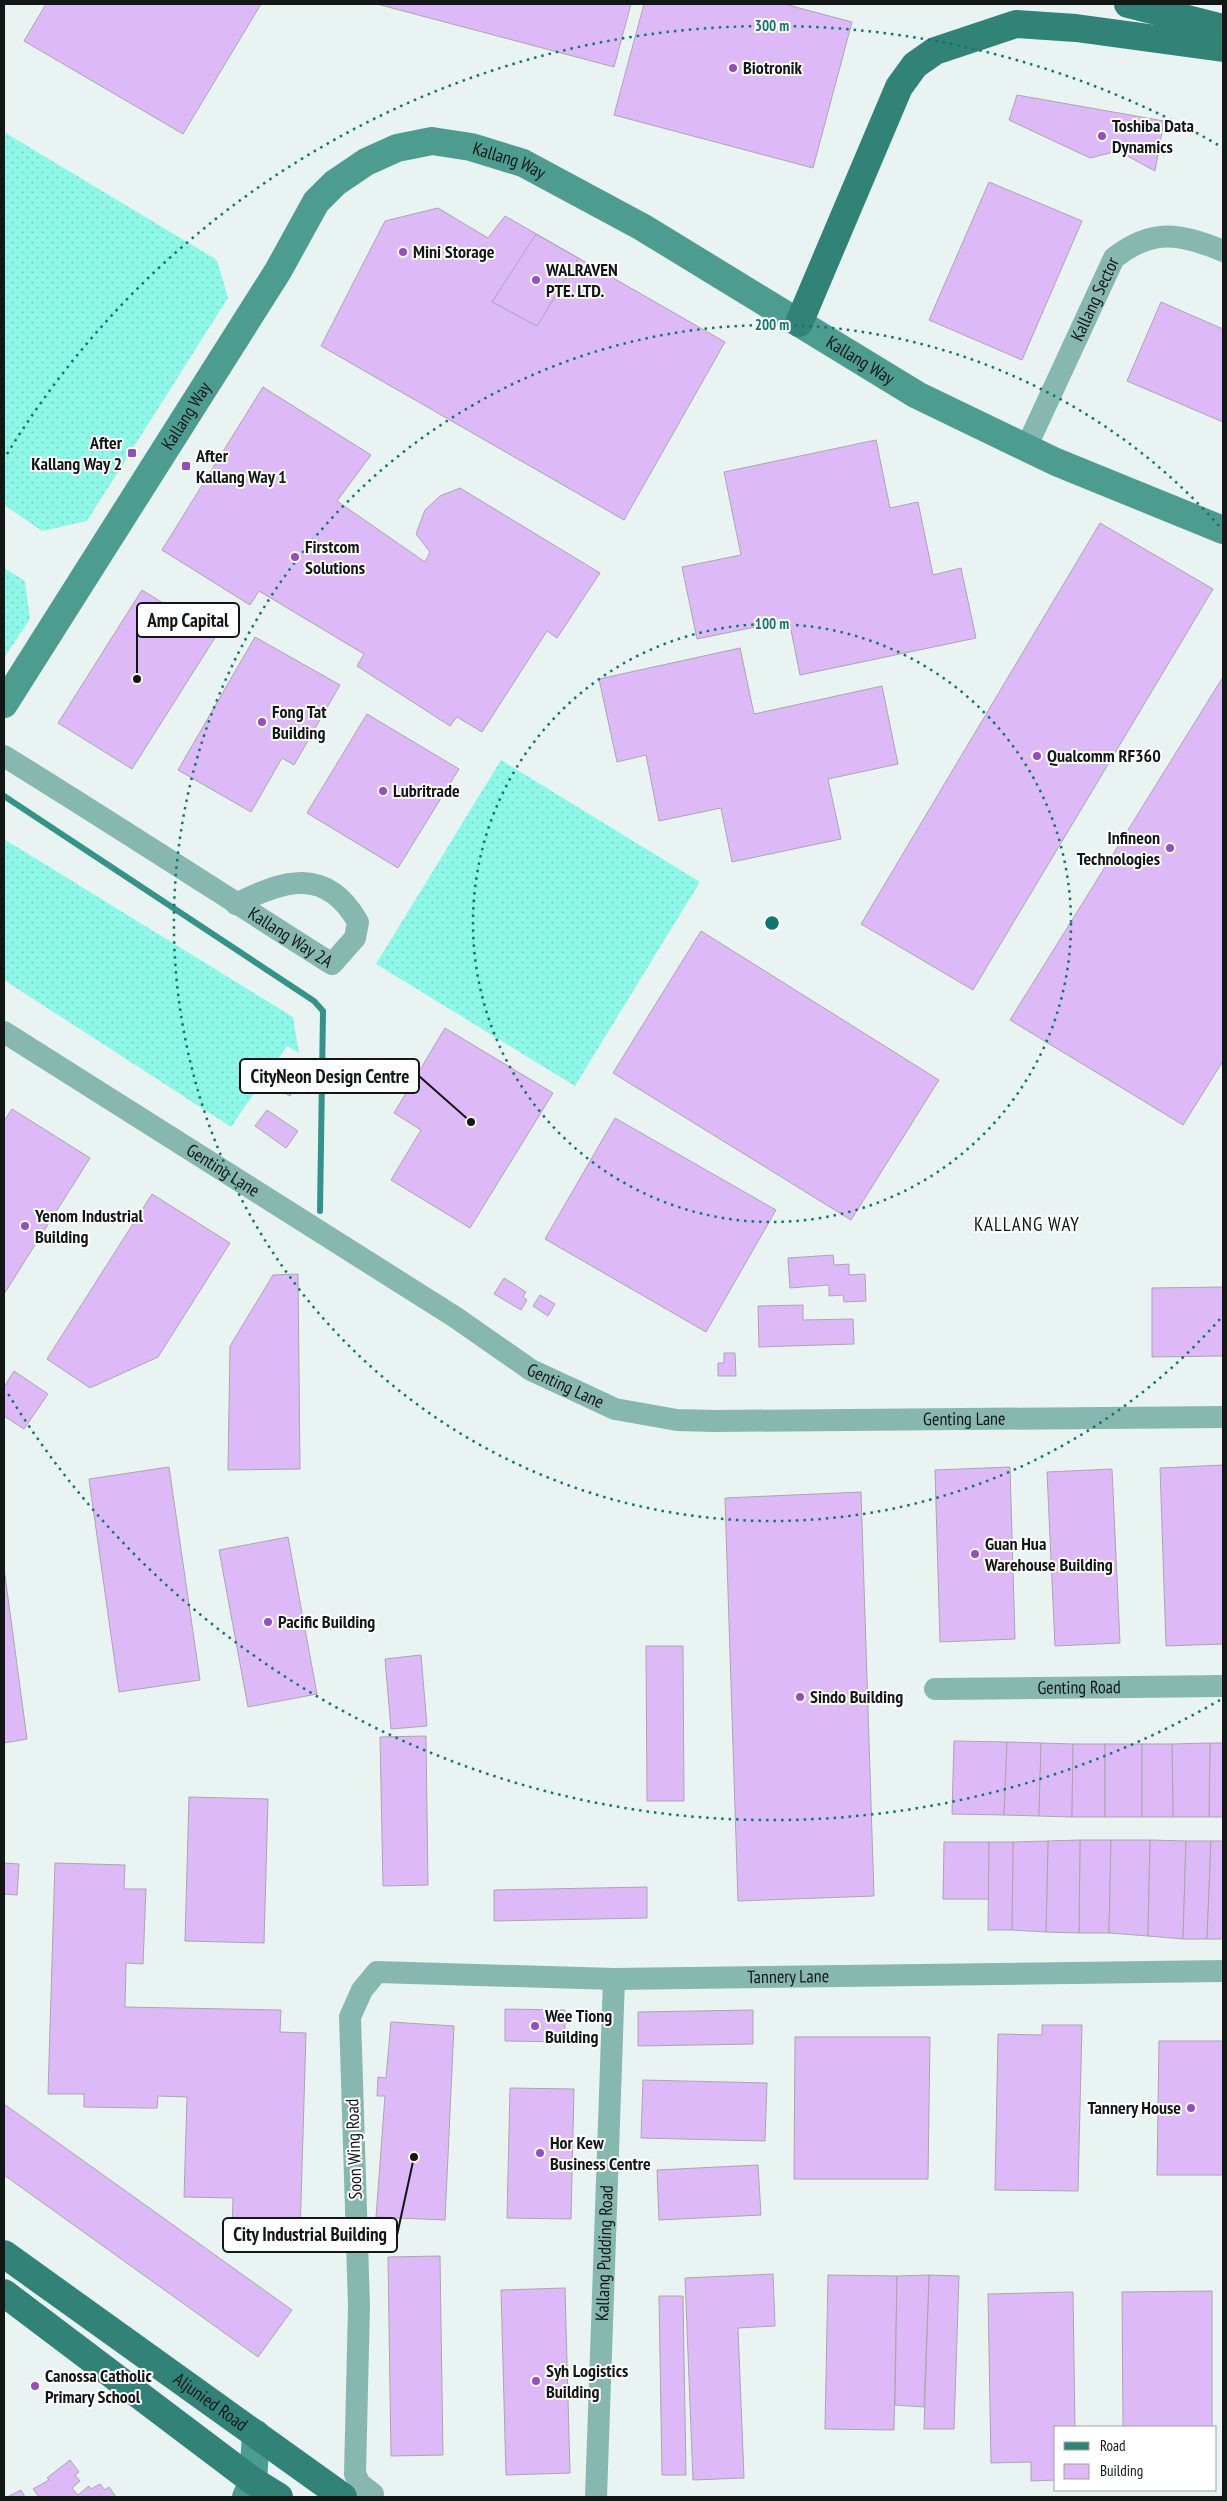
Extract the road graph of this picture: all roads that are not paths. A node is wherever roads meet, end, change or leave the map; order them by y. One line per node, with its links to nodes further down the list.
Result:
1 (1128, 4): 2 (main road)
2 (1223, 28)
3 (1223, 48): 5 (main road)
4 (1223, 251): 6 (street, Kallang Sector)
5 (799, 323): 6 (street, Kallang Way); 8 (street, Kallang Way)
6 (1026, 448): 7 (street, Kallang Way)
7 (1223, 530)
8 (4, 704)
9 (4, 756): 10 (street, Kallang Way 2A)
10 (236, 904): 10 (street, Kallang Way 2A)
11 (4, 1032): 12 (street, Genting Lane)
12 (1223, 1417)
13 (1223, 1686): 14 (street, Genting Road)
14 (935, 1689)
15 (1223, 1971): 16 (street, Tannery Lane)
16 (614, 1979): 17 (street, Tannery Lane); 25 (street, Kallang Pudding Road)
17 (362, 1990): 22 (street, Soon Wing Road)
18 (4, 2254): 20 (main road, Aljunied Road)
19 (4, 2293): 21 (main road, Aljunied Road)
20 (256, 2434): 21 (street); 24 (main road, Aljunied Road)
21 (249, 2489): 23 (main road, Aljunied Road)
22 (373, 2494)
23 (278, 2497)
24 (343, 2497)
25 (596, 2497)

